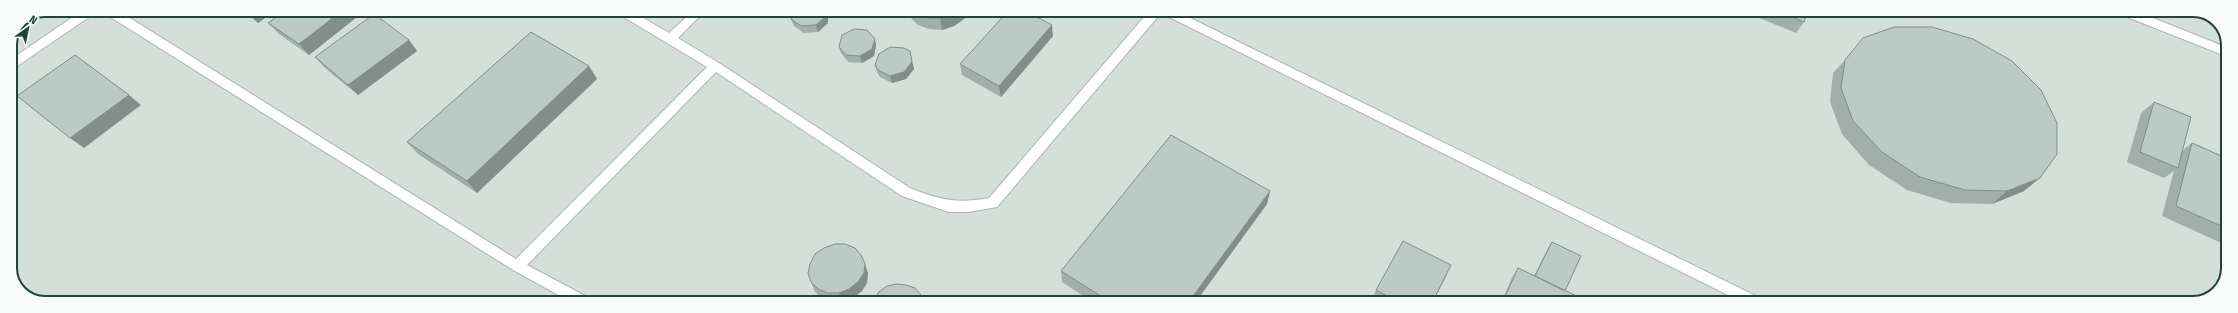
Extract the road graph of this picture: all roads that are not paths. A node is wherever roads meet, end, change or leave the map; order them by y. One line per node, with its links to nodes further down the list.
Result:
1 (82, 17): 10 (lane)
2 (119, 17): 12 (lane)
3 (633, 17): 8 (lane)
4 (694, 17): 8 (lane)
5 (1151, 17): 11 (lane)
6 (1178, 17): 14 (lane)
7 (2139, 17): 9 (lane)
8 (670, 39): 11 (lane)
9 (2221, 49)
10 (17, 61)
11 (715, 66): 12 (lane)
12 (517, 266): 13 (lane)
13 (573, 296)
14 (1743, 296)

